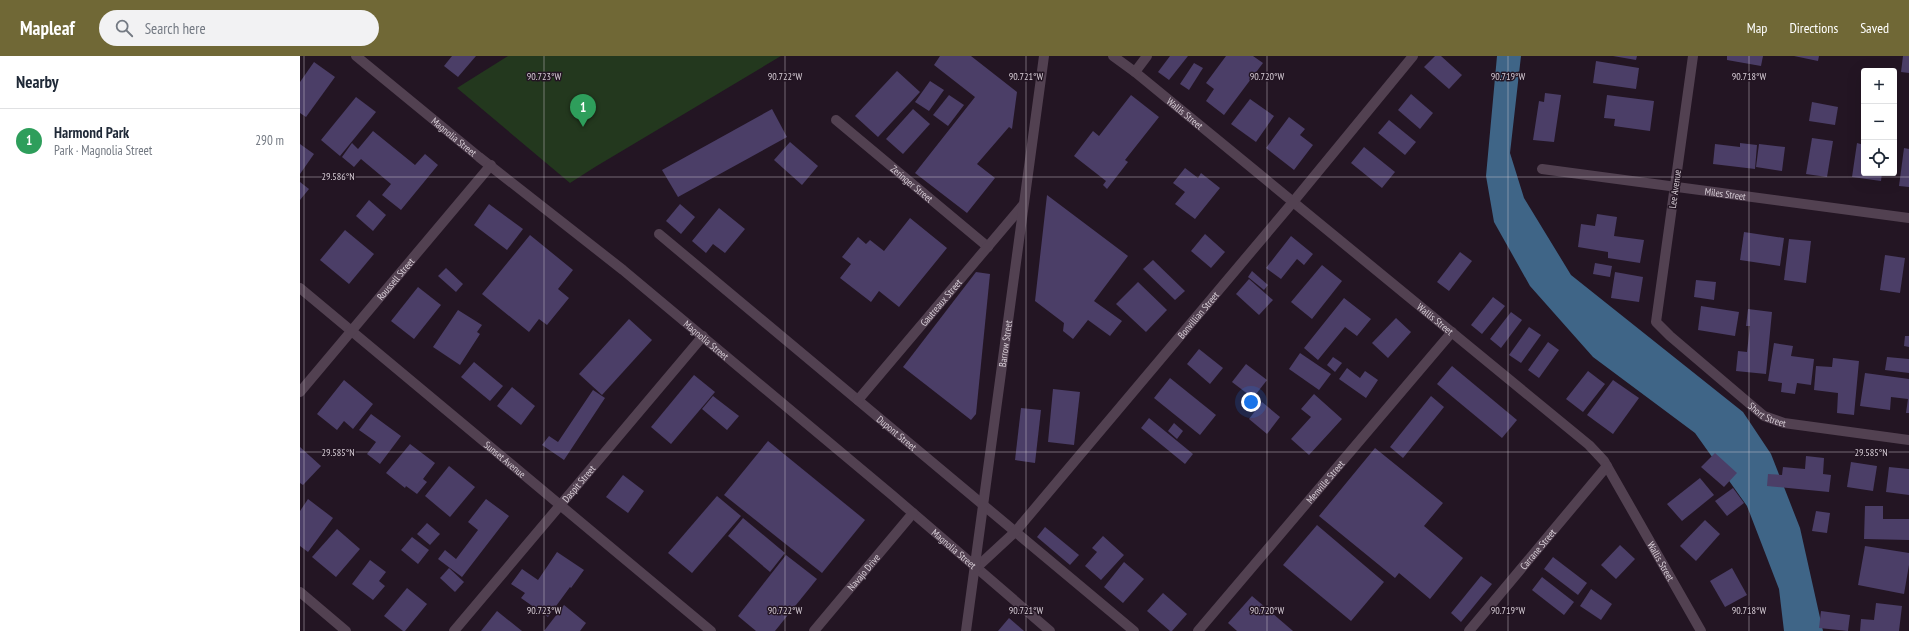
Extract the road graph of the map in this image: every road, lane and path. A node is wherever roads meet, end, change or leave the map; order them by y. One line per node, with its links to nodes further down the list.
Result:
1 (356, 56): 9 (street, Magnolia Street)
2 (1044, 56): 13 (street, Barrow Street)
3 (1113, 56): 7 (street, Wallis Street)
4 (1147, 56): 7 (street)
5 (1413, 56): 12 (street, Bonvillian Street)
6 (1693, 56): 11 (street, Lee Avenue)
7 (1135, 72): 12 (street, Wallis Street)
8 (836, 120): 16 (street, Zeringer Street)
9 (491, 166): 19 (street, Roussell Street); 21 (street, Magnolia Street)
10 (1542, 169): 11 (street, Miles Street)
11 (1676, 188): 14 (street, Miles Street); 18 (street, Lee Avenue)
12 (1293, 202): 20 (street, Wallis Street); 29 (street, Bonvillian Street)
13 (1023, 205): 16 (street, Gautreaux Street); 27 (street, Barrow Street)
14 (1909, 218)
15 (659, 234): 23 (street, Dupont Street)
16 (988, 246): 23 (street, Gautreaux Street)
17 (300, 288): 19 (street, Sunset Avenue)
18 (1656, 322): 24 (street, Short Street)
19 (352, 331): 22 (street, Roussell Street); 26 (street, Sunset Avenue)
20 (1452, 332): 25 (street, Wallis Street); 39 (street, Menville Street)
21 (703, 336): 26 (street, Daspit Street); 28 (street, Magnolia Street)
22 (300, 392)
23 (858, 400): 27 (street, Dupont Street)
24 (1909, 440)
25 (1607, 466): 40 (street, Carrane Street); 41 (street, Wallis Street)
26 (560, 506): 33 (street, Daspit Street); 34 (street, Sunset Avenue)
27 (984, 506): 29 (street, Dupont Street); 30 (street, Barrow Street)
28 (913, 513): 30 (street, Magnolia Street); 35 (street, Navajo Drive)
29 (1015, 532): 30 (street, Bonvillian Street); 38 (street, Dupont Street)
30 (976, 568): 36 (street, Barrow Street); 37 (street, Magnolia Street)
31 (300, 592): 32 (street)
32 (346, 631)
33 (454, 631)
34 (711, 631)
35 (814, 631)
36 (966, 631)
37 (1050, 631)
38 (1134, 631)
39 (1198, 631)
40 (1469, 631)
41 (1701, 631)

